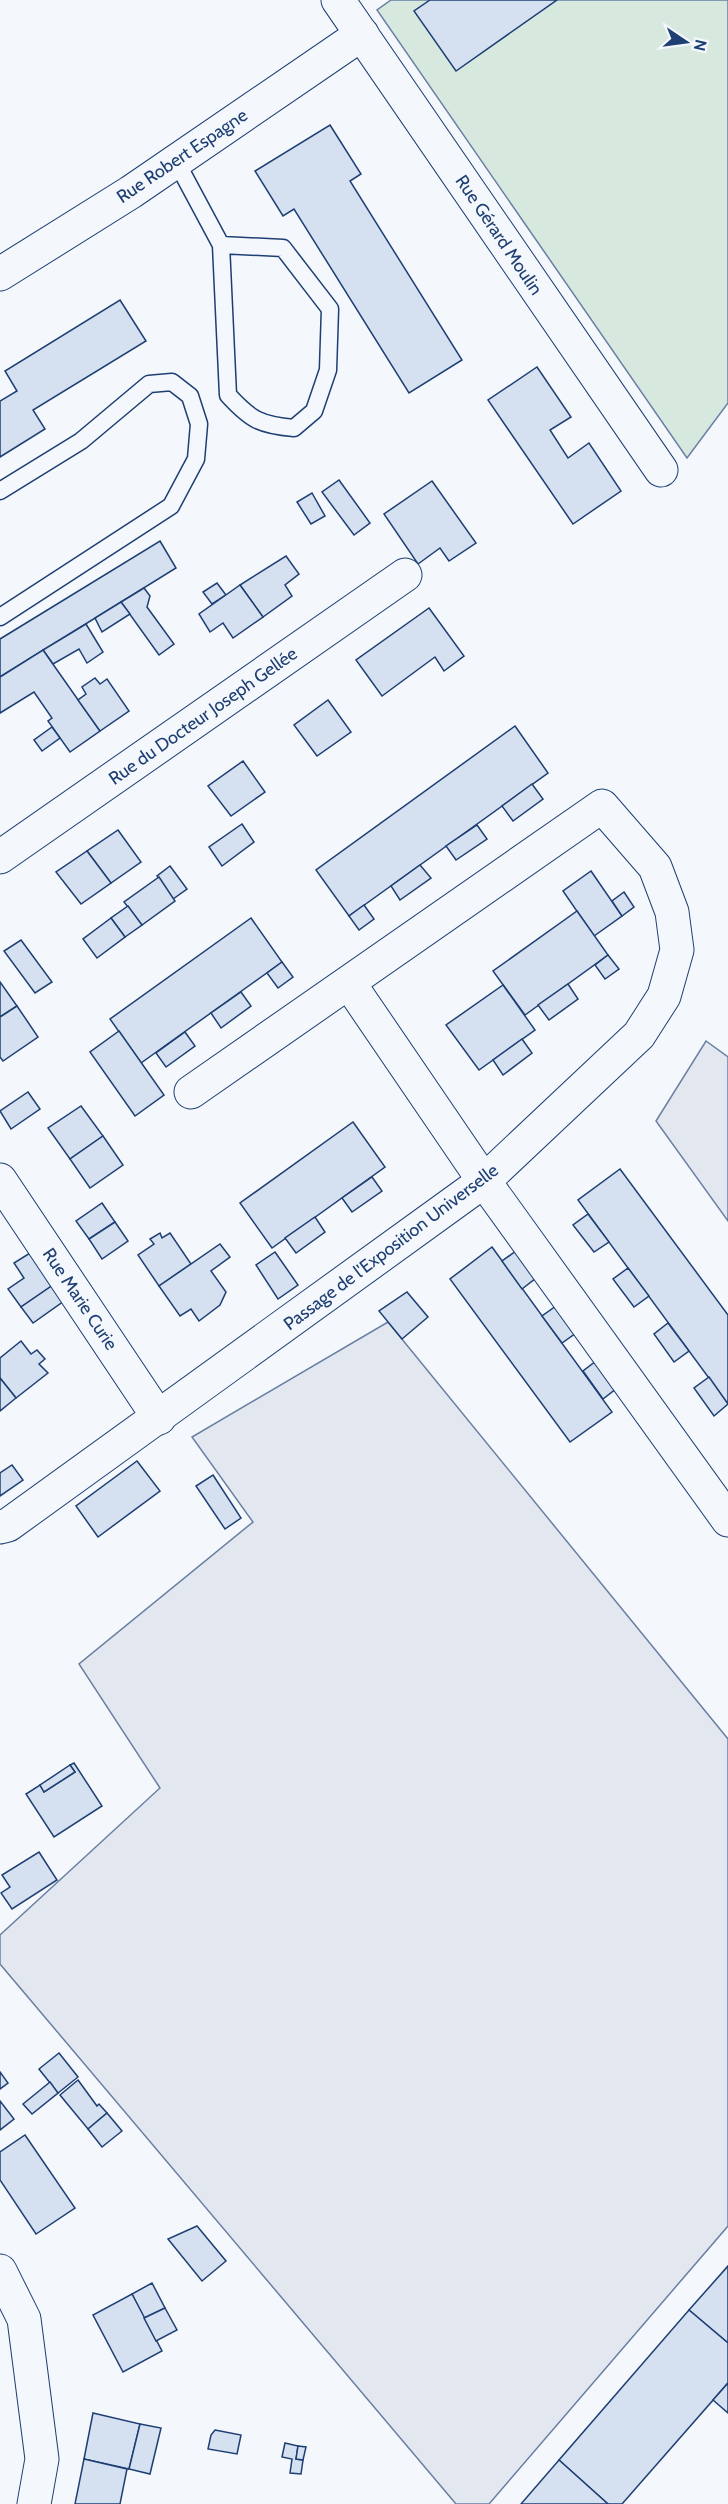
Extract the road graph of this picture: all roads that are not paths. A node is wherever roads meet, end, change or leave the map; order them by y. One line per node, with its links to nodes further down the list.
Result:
1 (338, 0): 2 (street, Rue Gérard Moulin)
2 (362, 34): 3 (street, Rue Robert Espagne); 6 (street, Rue Gérard Moulin)
3 (176, 161): 4 (lane); 5 (street, Rue Robert Espagne)
4 (221, 245): 4 (lane)
5 (0, 274)
6 (661, 470)
7 (0, 491): 9 (lane)
8 (405, 575): 10 (street, Rue du Docteur Joseph Gellée)
9 (0, 617)
10 (0, 857)
11 (349, 983): 12 (street); 14 (street); 14 (street, Passage de l'Exposition Universelle)
12 (191, 1092)
13 (0, 1180): 15 (street, Rue Marie Curie)
14 (484, 1181): 15 (street, Passage de l'Exposition Universelle); 16 (street)
15 (159, 1418): 17 (street, Passage de l'Exposition Universelle)
16 (728, 1520)
17 (0, 1527)
18 (0, 2271): 19 (street)
19 (34, 2504)

